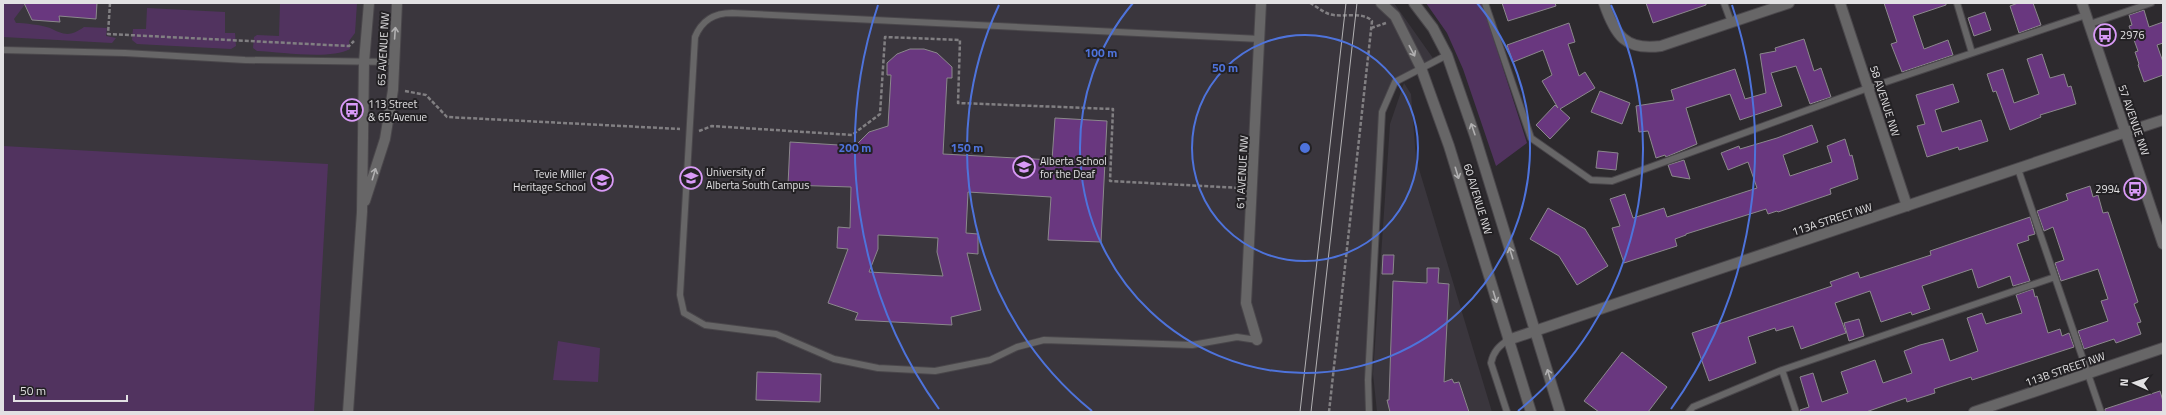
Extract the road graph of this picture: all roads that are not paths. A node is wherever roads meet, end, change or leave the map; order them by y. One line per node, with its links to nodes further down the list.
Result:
1 (368, 3): 20 (street, 65 AVENUE NW)
2 (397, 3): 21 (street, 65 AVENUE NW, one-way to 2)
3 (1261, 3): 16 (street, 61 AVENUE NW)
4 (1382, 3): 22 (street, 60 AVENUE NW, one-way to 22)
5 (1414, 3): 19 (street, 60 AVENUE NW)
6 (1484, 3): 23 (lane)
7 (1604, 3): 15 (street)
8 (1724, 3): 15 (lane)
9 (1789, 3): 15 (street)
10 (1840, 3): 23 (street, 58 AVENUE NW)
11 (1957, 3): 18 (lane)
12 (2082, 3): 14 (street, 57 AVENUE NW)
13 (2152, 3): 14 (lane)
14 (2088, 20): 18 (lane); 25 (street, 57 AVENUE NW)
15 (1731, 22)
16 (1260, 39): 32 (street, 61 AVENUE NW); 32 (lane)
17 (3, 50): 20 (lane)
18 (1972, 53): 23 (lane)
19 (1447, 56): 22 (lane); 31 (street, 60 AVENUE NW, one-way to 19)
20 (364, 62): 21 (lane); 28 (street, 65 AVENUE NW)
21 (393, 62): 28 (street, 65 AVENUE NW, one-way to 21)
22 (1421, 68): 33 (street, 60 AVENUE NW, one-way to 33); 38 (lane)
23 (1868, 88): 27 (street, 58 AVENUE NW)
24 (2163, 120): 25 (street, 113A STREET NW)
25 (2126, 132): 26 (street, 113A STREET NW); 29 (street, 57 AVENUE NW)
26 (2018, 169): 27 (street, 113A STREET NW); 30 (lane)
27 (1907, 206): 31 (street, 113A STREET NW)
28 (362, 212): 37 (street, 65 AVENUE NW)
29 (2163, 244)
30 (2054, 277): 35 (lane); 36 (lane)
31 (1535, 330): 33 (street, 113A STREET NW); 41 (street, 60 AVENUE NW, one-way to 31)
32 (1257, 340)
33 (1508, 340): 39 (lane); 40 (street, 60 AVENUE NW)
34 (2163, 348): 36 (street, 113B STREET NW)
35 (1782, 370): 42 (lane); 43 (lane)
36 (2088, 374): 44 (street, 113B STREET NW); 45 (lane)
37 (348, 412)
38 (1369, 412)
39 (1507, 412)
40 (1531, 412)
41 (1560, 412)
42 (1690, 412)
43 (1796, 412)
44 (1974, 412)
45 (2101, 412)

